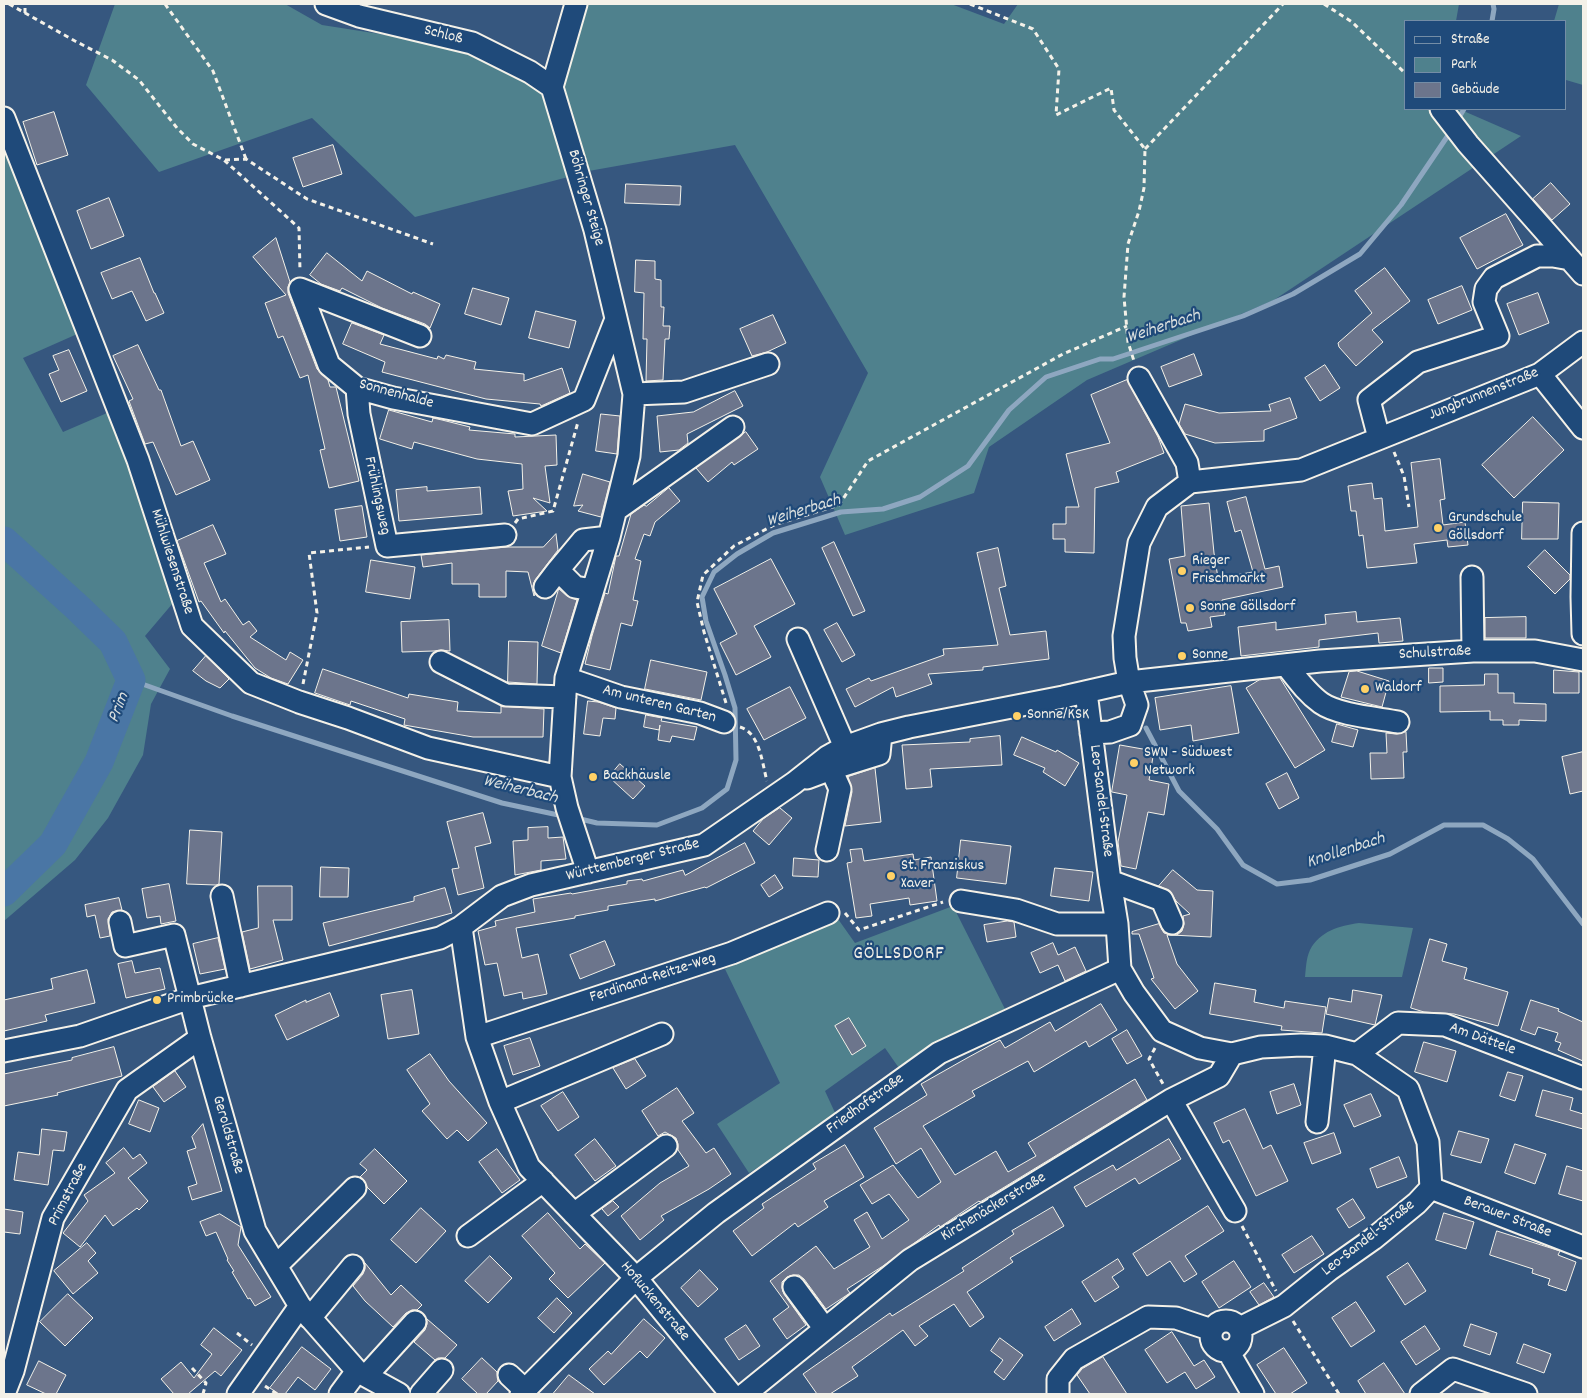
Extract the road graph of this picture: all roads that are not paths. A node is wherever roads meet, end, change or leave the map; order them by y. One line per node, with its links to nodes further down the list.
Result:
1 (326, 4): 3 (street, Schloß)
2 (576, 4): 3 (street)
3 (552, 87): 7 (street, Böhringer Steige)
4 (1442, 110): 6 (street)
5 (4, 118): 42 (street, Mühlwiesenstraße)
6 (1577, 267): 17 (street)
7 (616, 319): 13 (street, Sonnenhalde); 14 (street, Böhringer Steige)
8 (420, 336): 13 (street, Sonnenhalde)
9 (1583, 342): 11 (street, Jungbrunnenstraße)
10 (768, 364): 14 (street)
11 (1540, 374): 16 (street); 17 (street, Jungbrunnenstraße)
12 (1139, 378): 18 (street)
13 (357, 388): 21 (street, Frühlingsweg)
14 (634, 394): 19 (street, Böhringer Steige)
15 (733, 427): 19 (street)
16 (1583, 428)
17 (1383, 436): 18 (street, Jungbrunnenstraße)
18 (1190, 482): 33 (street)
19 (616, 510): 22 (street, Böhringer Steige)
20 (1583, 533): 27 (street)
21 (505, 535)
22 (609, 537): 23 (street); 26 (street, Böhringer Steige)
23 (558, 570): 25 (street); 26 (street)
24 (1472, 577): 29 (street)
25 (545, 587)
26 (592, 590): 34 (street, Böhringer Steige)
27 (1583, 634)
28 (798, 639): 40 (street)
29 (1473, 651): 30 (street, Schulstraße); 32 (street, Schulstraße)
30 (1583, 660)
31 (441, 662): 34 (street)
32 (1286, 666): 33 (street, Schulstraße); 37 (street)
33 (1129, 682): 35 (street, Württemberger Straße); 38 (street)
34 (565, 688): 36 (street, Am unteren Garten); 42 (street, Böhringer Steige)
35 (1086, 692): 38 (street, Leo-Sandel-Straße); 39 (street, Württemberger Straße)
36 (724, 722)
37 (1398, 722)
38 (1091, 733): 46 (street, Leo-Sandel-Straße)
39 (881, 734): 40 (street, Württemberger Straße); 41 (street)
40 (844, 747): 43 (street, Württemberger Straße)
41 (831, 769): 43 (street); 44 (street)
42 (560, 777): 45 (street, Böhringer Steige)
43 (794, 783): 45 (street, Württemberger Straße)
44 (827, 850)
45 (588, 872): 53 (street, Württemberger Straße)
46 (1110, 881): 51 (street); 52 (street, Leo-Sandel-Straße)
47 (222, 896): 55 (street)
48 (961, 901): 52 (street)
49 (836, 913): 58 (street, Ferdinand-Reitze-Weg)
50 (120, 922): 56 (street)
51 (1172, 923)
52 (1117, 924): 54 (street, Leo-Sandel-Straße)
53 (461, 927): 55 (street, Württemberger Straße); 58 (street, Hofluckenstraße)
54 (1120, 969): 62 (street, Leo-Sandel-Straße); 78 (street, Friedhofstraße)
55 (240, 986): 56 (street, Württemberger Straße)
56 (190, 998): 59 (street, Geroldstraße); 61 (street, Württemberger Straße)
57 (662, 1034): 66 (street)
58 (477, 1037): 66 (street, Hofluckenstraße)
59 (200, 1038): 76 (street, Geroldstraße); 90 (street, Primstraße)
60 (1325, 1046): 62 (street, Leo-Sandel-Straße); 63 (street, Leo-Sandel-Straße); 67 (street)
61 (4, 1051)
62 (1232, 1054): 65 (street, Kirchenäckerstraße)
63 (1357, 1054): 64 (street, Am Dättele); 71 (street, Leo-Sandel-Straße)
64 (1583, 1078)
65 (1171, 1100): 72 (street); 83 (street, Kirchenäckerstraße)
66 (500, 1102): 69 (street, Hofluckenstraße)
67 (1317, 1122)
68 (666, 1146): 73 (street)
69 (543, 1181): 73 (street, Hofluckenstraße); 74 (street)
70 (355, 1188): 76 (street)
71 (1431, 1188): 75 (street, Berauer Straße); 82 (street, Leo-Sandel-Straße)
72 (1235, 1211)
73 (574, 1214): 78 (street, Hofluckenstraße)
74 (468, 1236)
75 (1583, 1247)
76 (276, 1266): 80 (street, Geroldstraße)
77 (353, 1266): 80 (street)
78 (636, 1278): 89 (street, Friedhofstraße); 95 (street, Hofluckenstraße)
79 (794, 1288): 83 (street)
80 (305, 1312): 87 (street, Geroldstraße); 91 (street)
81 (415, 1322): 87 (street)
82 (1240, 1328): 84 (street); 85 (street)
83 (825, 1329): 96 (street, Kirchenäckerstraße)
84 (1212, 1330): 85 (street); 97 (street)
85 (1228, 1352): 98 (street)
86 (442, 1370): 94 (street)
87 (362, 1374): 92 (street); 93 (street, Geroldstraße)
88 (509, 1375): 89 (street)
89 (523, 1392)
90 (4, 1394)
91 (238, 1394)
92 (340, 1394)
93 (399, 1394)
94 (421, 1394)
95 (731, 1394)
96 (745, 1394)
97 (1058, 1394)
98 (1253, 1394)
99 (1421, 1394): 100 (street)
100 (1526, 1394)

